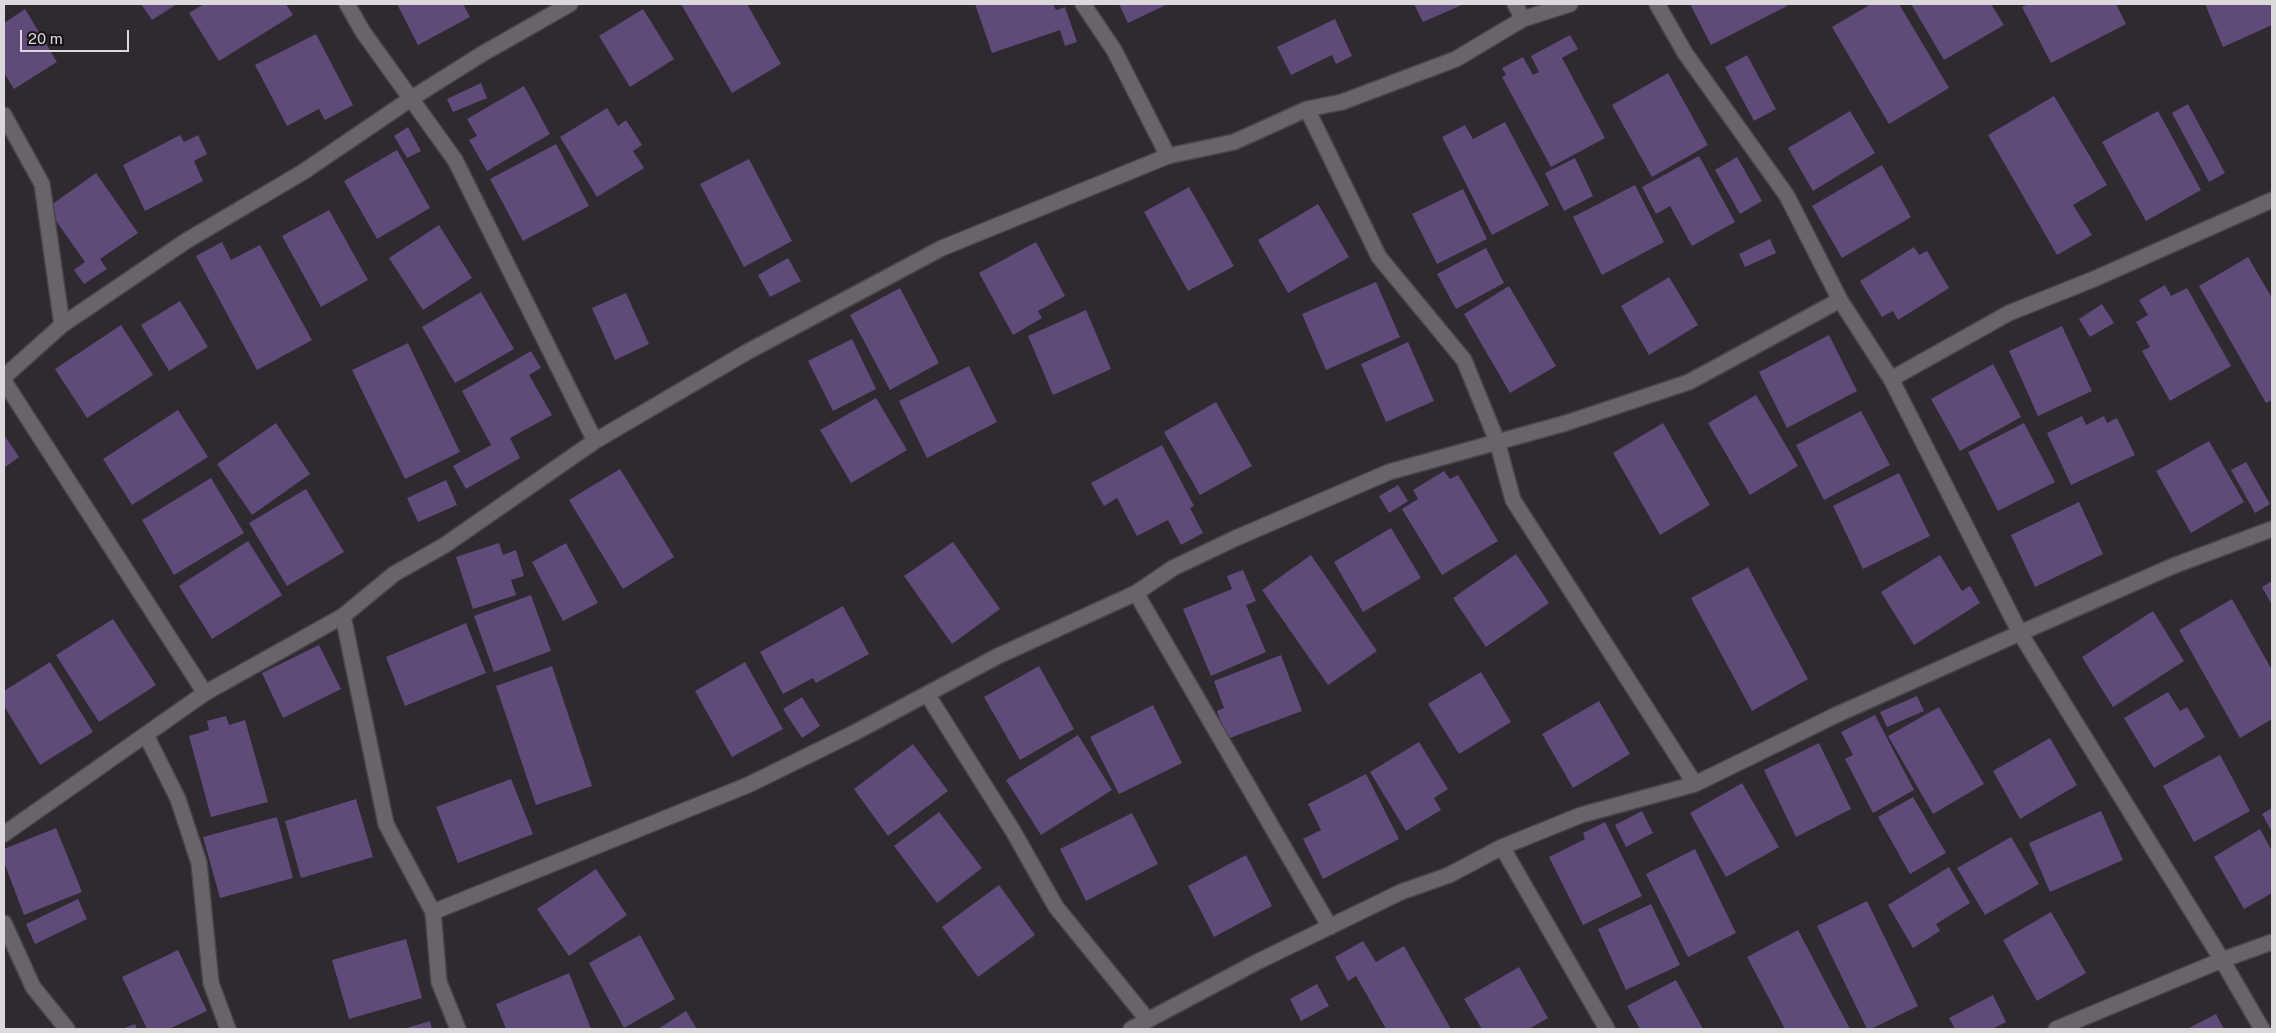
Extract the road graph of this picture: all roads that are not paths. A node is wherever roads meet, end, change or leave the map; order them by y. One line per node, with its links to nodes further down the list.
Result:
1 (347, 4): 8 (street)
2 (570, 4): 8 (street)
3 (1083, 4): 11 (street)
4 (1515, 4): 7 (street)
5 (1570, 4): 7 (street)
6 (1657, 4): 13 (street)
7 (1523, 20): 9 (street)
8 (412, 98): 14 (street); 18 (street)
9 (1307, 109): 11 (street); 19 (street)
10 (4, 115): 14 (street)
11 (1168, 156): 18 (street)
12 (2272, 200): 16 (street)
13 (1840, 300): 16 (street); 19 (street)
14 (62, 325): 15 (street)
15 (4, 377)
16 (1891, 379): 23 (street)
17 (4, 381): 24 (street)
18 (594, 441): 22 (street)
19 (1497, 441): 21 (street); 27 (street)
20 (2272, 529): 23 (street)
21 (1136, 593): 25 (street); 32 (street)
22 (343, 616): 24 (street); 30 (street)
23 (2020, 633): 27 (street); 34 (street)
24 (205, 693): 26 (street)
25 (927, 694): 30 (street); 35 (street)
26 (146, 735): 28 (street); 37 (street)
27 (1695, 784): 29 (street)
28 (4, 834)
29 (1502, 847): 32 (street); 40 (street)
30 (433, 912): 38 (street)
31 (4, 923): 36 (street)
32 (1330, 927): 35 (street)
33 (2272, 942): 34 (street)
34 (2222, 960): 41 (street); 42 (street)
35 (1148, 1019): 39 (street)
36 (67, 1029)
37 (228, 1029)
38 (458, 1029)
39 (1131, 1029)
40 (1607, 1029)
41 (2056, 1029)
42 (2262, 1029)

